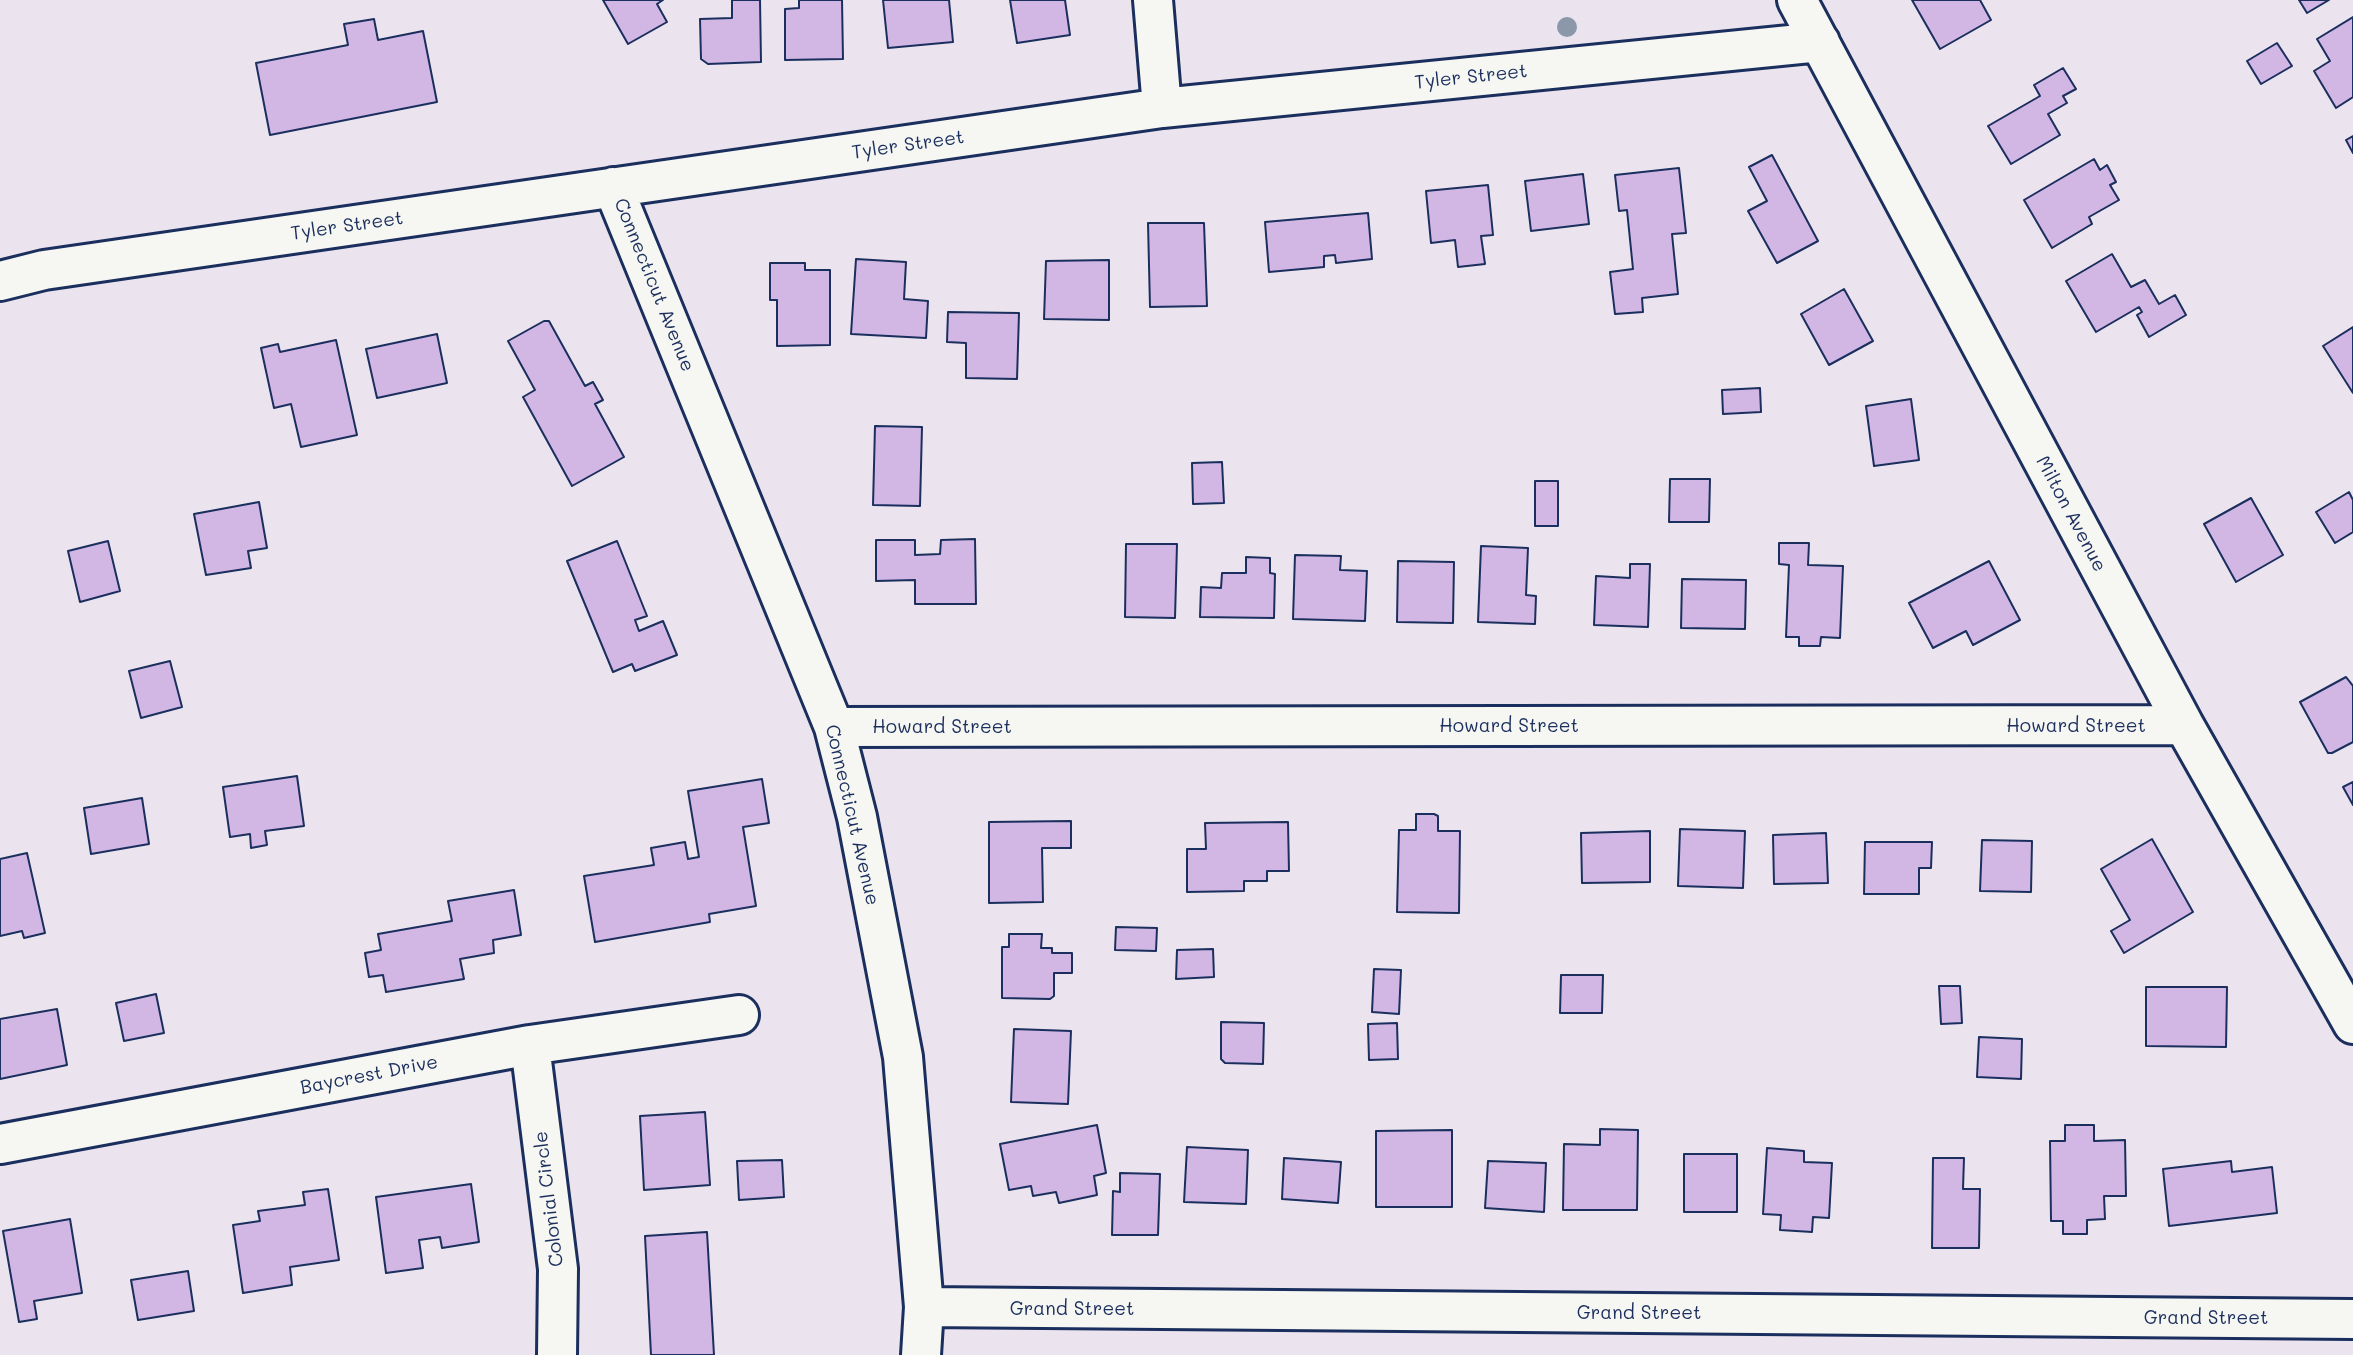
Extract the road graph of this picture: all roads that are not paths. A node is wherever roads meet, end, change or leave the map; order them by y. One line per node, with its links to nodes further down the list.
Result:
1 (1153, 0): 4 (street)
2 (1797, 0): 3 (street, Milton Avenue)
3 (1820, 42): 4 (street, Tyler Street); 7 (street, Milton Avenue)
4 (1162, 108): 5 (street, Tyler Street)
5 (613, 187): 6 (street, Tyler Street); 8 (street, Connecticut Avenue)
6 (0, 281)
7 (2184, 725): 8 (street, Howard Street); 9 (street, Milton Avenue)
8 (834, 727): 15 (street, Connecticut Avenue)
9 (2321, 964): 10 (street); 12 (street, Milton Avenue)
10 (2353, 990)
11 (739, 1015): 13 (street, Baycrest Drive)
12 (2353, 1024)
13 (530, 1045): 14 (street, Baycrest Drive); 17 (street, Colonial Circle)
14 (0, 1144)
15 (924, 1307): 16 (street, Grand Street); 18 (street, Connecticut Avenue)
16 (2353, 1319)
17 (557, 1355)
18 (921, 1355)

